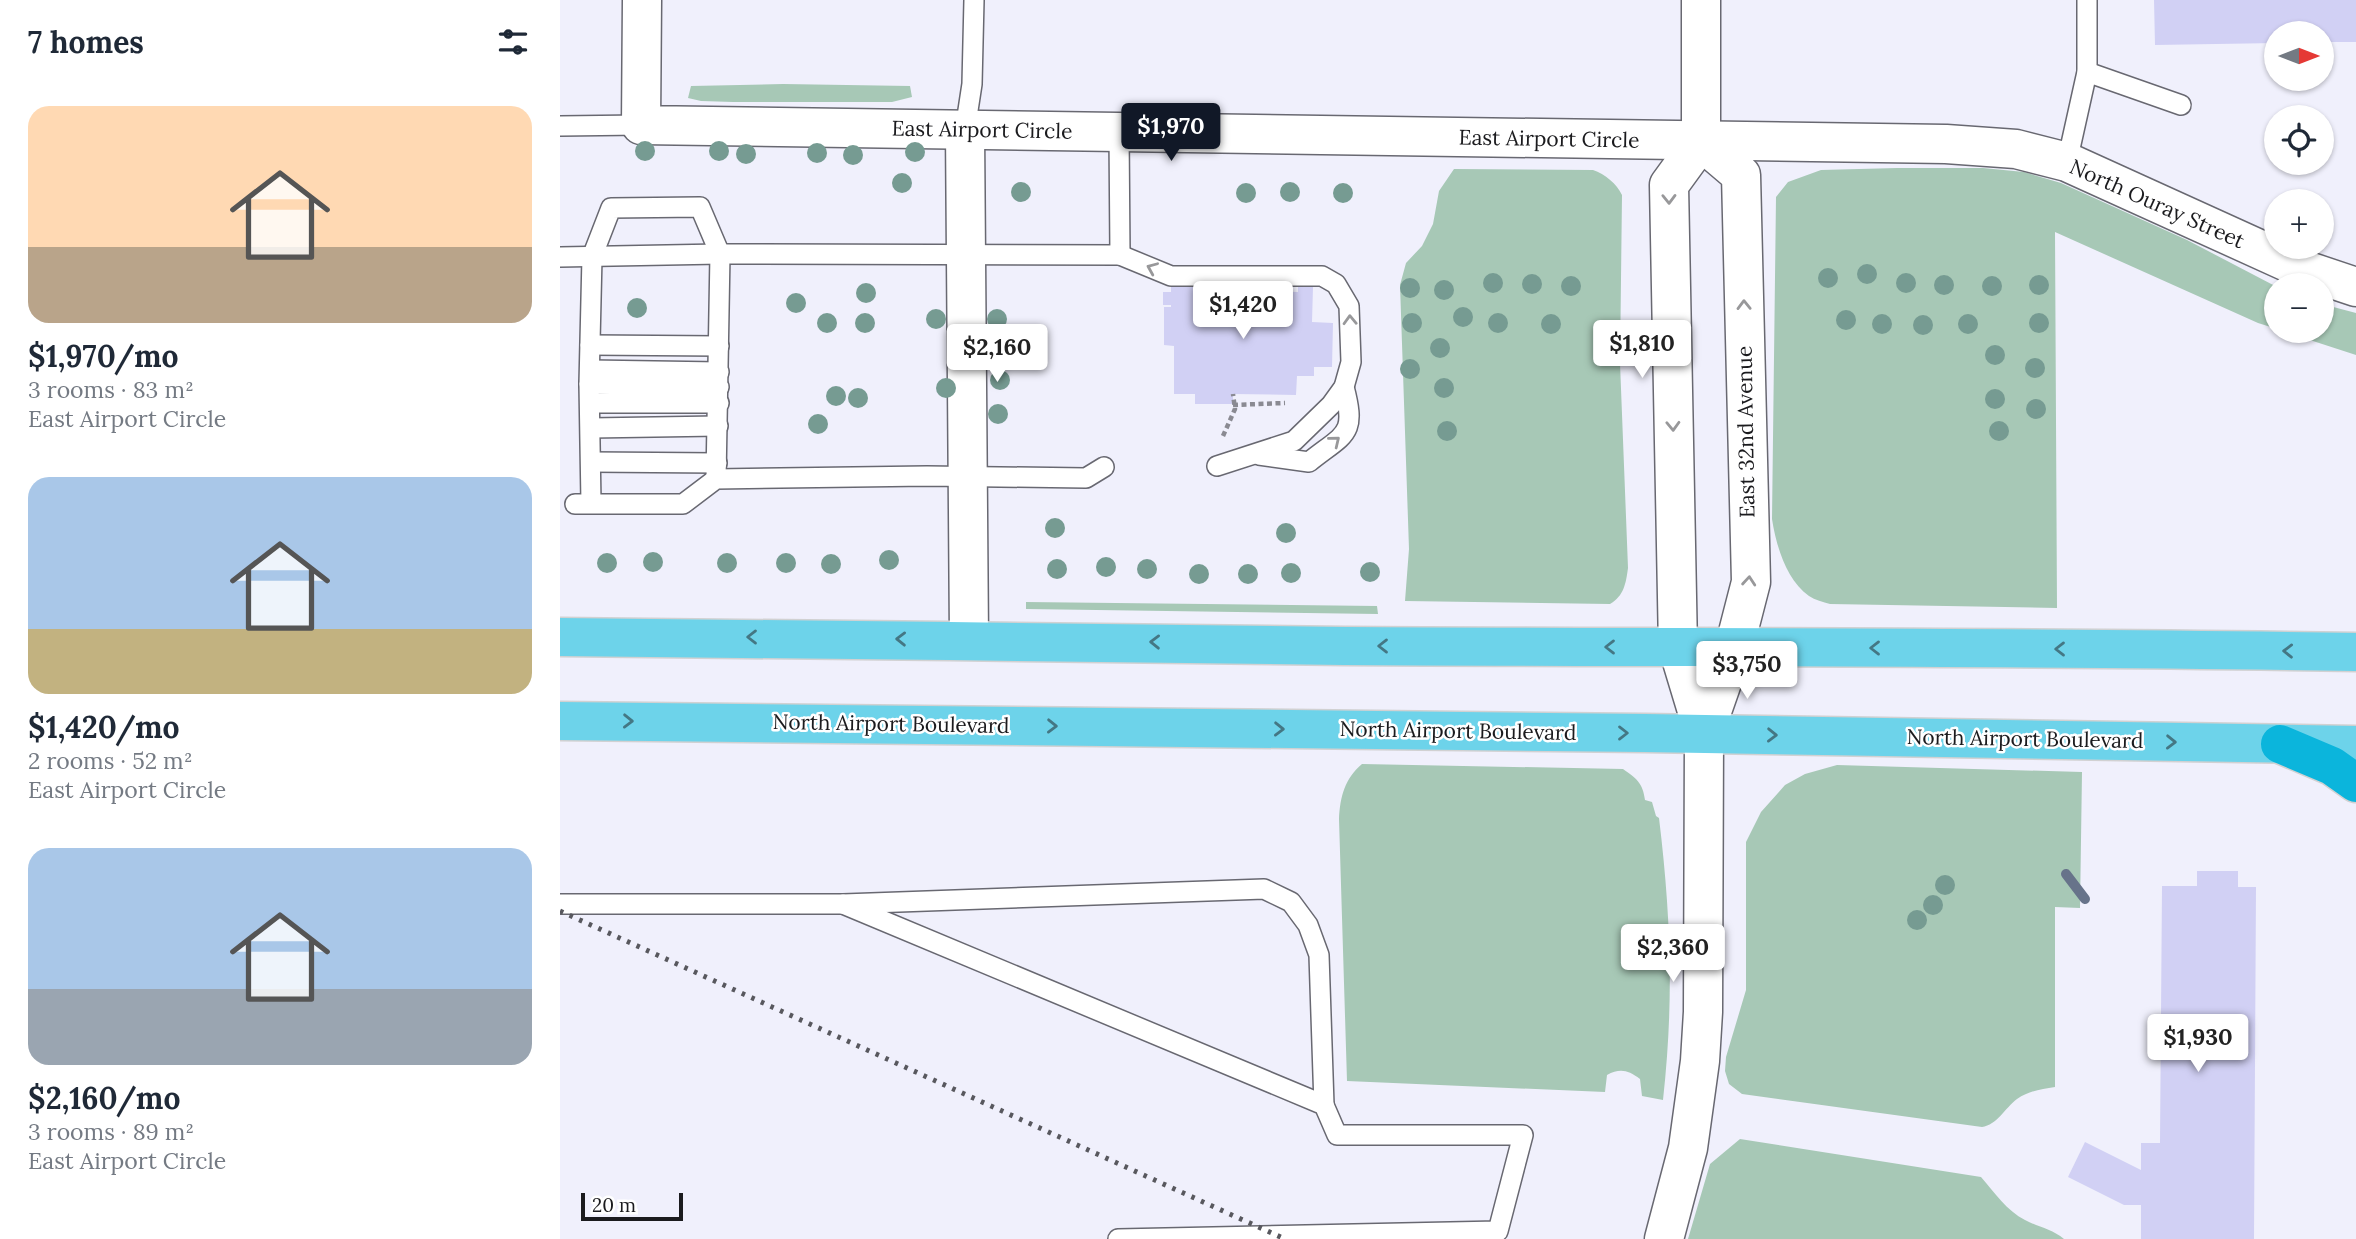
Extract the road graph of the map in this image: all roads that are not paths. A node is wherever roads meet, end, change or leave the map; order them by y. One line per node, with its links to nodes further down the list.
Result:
1 (642, 0): 7 (street)
2 (974, 0): 9 (lane)
3 (1701, 0): 11 (street)
4 (2087, 0): 5 (lane)
5 (2087, 72): 6 (lane); 12 (lane)
6 (2181, 105)
7 (641, 125): 8 (lane); 9 (street, East Airport Circle)
8 (560, 126)
9 (965, 130): 10 (street, East Airport Circle); 14 (street)
10 (1119, 132): 11 (street, East Airport Circle); 15 (lane)
11 (1701, 141): 12 (street, North Ouray Street); 34 (street, East 32nd Avenue, one-way to 34); 35 (street, East 32nd Avenue, one-way to 11)
12 (2067, 162): 18 (street, North Ouray Street)
13 (720, 254): 14 (lane); 17 (lane); 17 (lane); 20 (lane)
14 (967, 255): 15 (lane); 31 (street)
15 (1120, 255): 23 (lane, one-way to 15)
16 (560, 257): 17 (lane)
17 (592, 257): 19 (lane)
18 (2356, 287)
19 (590, 345): 20 (lane); 21 (lane)
20 (719, 346): 22 (lane)
21 (590, 386): 22 (lane); 25 (lane)
22 (719, 387): 24 (lane)
23 (1344, 387): 26 (lane); 26 (lane, one-way to 23)
24 (718, 426): 25 (lane); 30 (lane)
25 (591, 428): 27 (lane)
26 (1251, 454): 28 (lane)
27 (591, 462): 30 (lane); 30 (lane)
28 (1217, 466)
29 (1104, 467): 31 (lane)
30 (717, 471): 31 (lane)
31 (968, 476): 33 (street)
32 (560, 636): 33 (main road, one-way to 32)
33 (969, 639): 34 (main road, one-way to 33)
34 (1678, 648): 35 (main road); 38 (street, East 32nd Avenue)
35 (1734, 648): 36 (main road, one-way to 35); 38 (street, East 32nd Avenue)
36 (2356, 652)
37 (560, 721): 38 (main road, North Airport Boulevard, one-way to 38)
38 (1704, 734): 39 (main road, North Airport Boulevard, one-way to 39); 46 (street, East 32nd Avenue)
39 (2280, 744): 40 (main road, North Airport Boulevard); 41 (highway)
40 (2356, 745)
41 (2356, 783)
42 (560, 904): 43 (lane)
43 (843, 904): 44 (lane); 44 (lane)
44 (1324, 1105): 45 (lane)
45 (1118, 1239)
46 (1664, 1239)

